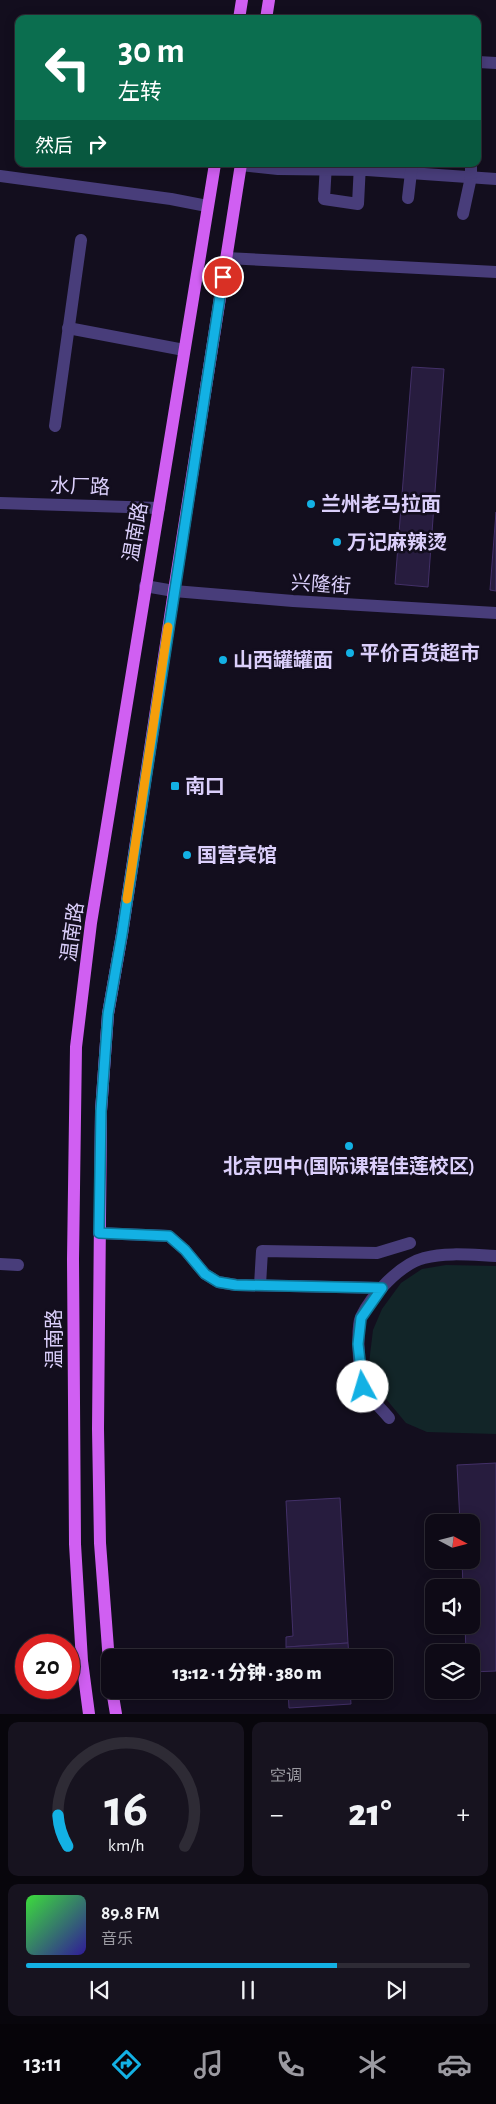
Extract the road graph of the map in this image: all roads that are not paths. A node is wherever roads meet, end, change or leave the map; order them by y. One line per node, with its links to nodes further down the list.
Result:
1 (242, 0): 3 (main road)
2 (270, 0): 4 (main road)
3 (240, 15)
4 (267, 15)
5 (481, 62): 6 (street)
6 (496, 64)
7 (214, 167): 18 (main road, 温南路)
8 (241, 167): 21 (main road)
9 (263, 167): 10 (street)
10 (325, 167): 11 (street); 11 (street)
11 (360, 167): 13 (street)
12 (471, 167): 15 (street)
13 (412, 168): 15 (street); 17 (street)
14 (0, 176): 18 (street)
15 (471, 177): 16 (street); 19 (street)
16 (496, 179)
17 (408, 198)
18 (207, 206): 24 (main road, 温南路)
19 (463, 214)
20 (81, 240): 23 (street)
21 (226, 258): 22 (street); 29 (main road)
22 (496, 272)
23 (68, 328): 24 (street); 25 (street)
24 (184, 350): 27 (main road, 温南路)
25 (54, 426)
26 (0, 503): 27 (street, 水厂路)
27 (159, 508): 28 (main road, 温南路)
28 (145, 586): 29 (street, 兴隆街); 41 (main road, 温南路)
29 (174, 591): 30 (street, 兴隆街); 31 (main road)
30 (496, 613)
31 (99, 1233): 36 (street); 39 (main road)
32 (410, 1242): 36 (street)
33 (496, 1256): 37 (street)
34 (0, 1264): 35 (street)
35 (18, 1265)
36 (260, 1285): 37 (street)
37 (382, 1288): 38 (street)
38 (390, 1418)
39 (108, 1649)
40 (114, 1699): 42 (main road)
41 (89, 1714)
42 (116, 1714)

